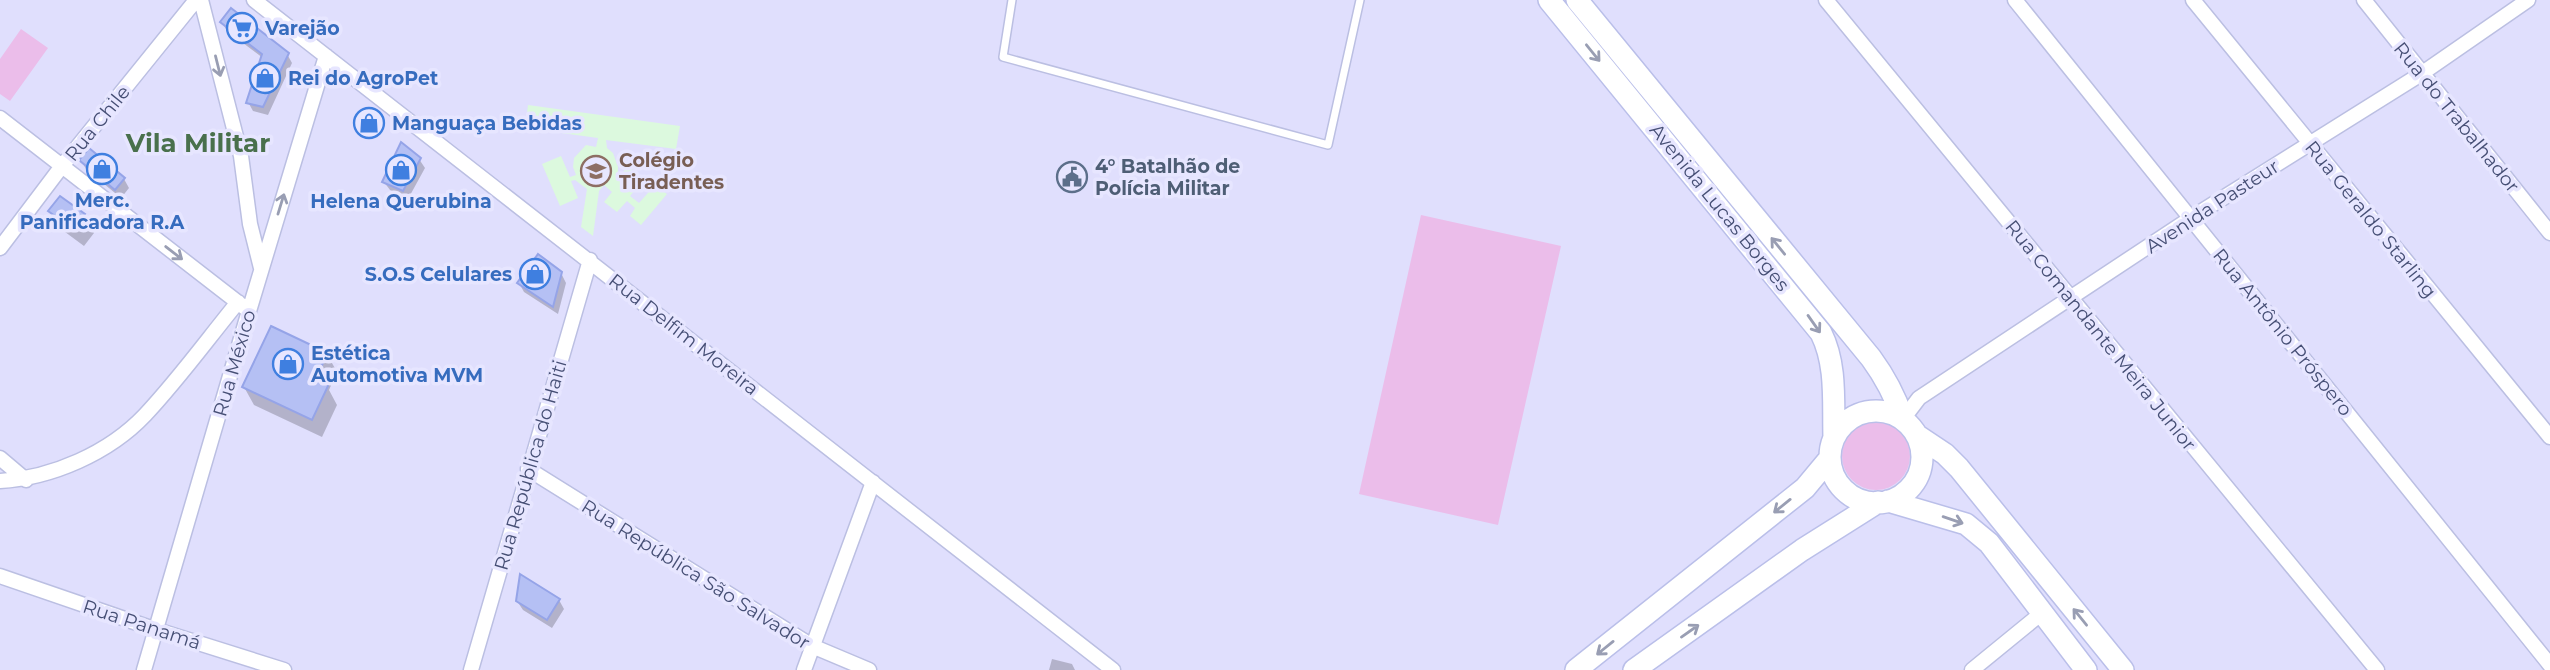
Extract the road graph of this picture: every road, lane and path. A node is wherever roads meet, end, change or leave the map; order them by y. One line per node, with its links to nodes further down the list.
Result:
1 (199, 0): 16 (street, Rua Chile); 21 (street, one-way to 21)
2 (254, 0): 12 (street, Rua Delfim Moreira)
3 (1012, 0): 4 (lane)
4 (1360, 0)
5 (1549, 0): 27 (street, Avenida Lucas Borges, one-way to 27)
6 (1577, 0): 24 (street, Avenida Lucas Borges, one-way to 6)
7 (1826, 0): 22 (street, Rua Comandante Meira Junior)
8 (2015, 0): 17 (street, Rua Antônio Próspero)
9 (2193, 0): 15 (street, Rua Geraldo Starling)
10 (2364, 0): 13 (street, Rua do Trabalhador)
11 (2528, 0): 13 (street, Avenida Pasteur)
12 (326, 56): 20 (street, Rua Delfim Moreira); 21 (street, Rua México, one-way to 12)
13 (2421, 74): 15 (street, Avenida Pasteur); 18 (street, Rua do Trabalhador)
14 (0, 118): 16 (street)
15 (2309, 144): 17 (street, Avenida Pasteur); 26 (street, Rua Geraldo Starling)
16 (62, 166): 19 (street, Rua Chile); 23 (street, one-way to 23)
17 (2191, 218): 22 (street, Avenida Pasteur); 38 (street, Rua Antônio Próspero)
18 (2550, 233)
19 (0, 248)
20 (590, 260): 29 (street, Rua República do Haiti); 32 (street, Rua Delfim Moreira)
21 (261, 270): 23 (street, Rua México)
22 (2070, 297): 24 (street, Avenida Pasteur); 50 (street, Rua Comandante Meira Junior)
23 (243, 307): 30 (street); 36 (street, Rua México)
24 (1903, 419): 25 (street); 27 (street)
25 (1918, 436): 33 (street); 49 (street, one-way to 25)
26 (2550, 437)
27 (1832, 448): 33 (street); 46 (street, one-way to 46)
28 (0, 458): 30 (street)
29 (528, 469): 37 (street, Rua República São Salvador); 42 (street, Rua República do Haiti)
30 (26, 480): 31 (street)
31 (0, 481)
32 (873, 482): 37 (street); 45 (street, Rua Delfim Moreira)
33 (1883, 502): 35 (street, one-way to 35); 39 (street, one-way to 33)
34 (0, 576): 36 (street, Rua Panamá)
35 (2043, 612): 47 (street); 48 (street)
36 (157, 630): 40 (street, Rua México); 41 (street, Rua Panamá)
37 (812, 646): 43 (street); 44 (street, Rua República São Salvador)
38 (2546, 664)
39 (1648, 666)
40 (144, 670)
41 (284, 670)
42 (471, 670)
43 (804, 670)
44 (869, 670)
45 (1113, 670)
46 (1576, 670)
47 (1972, 670)
48 (2086, 670)
49 (2123, 670)
50 (2377, 670)

